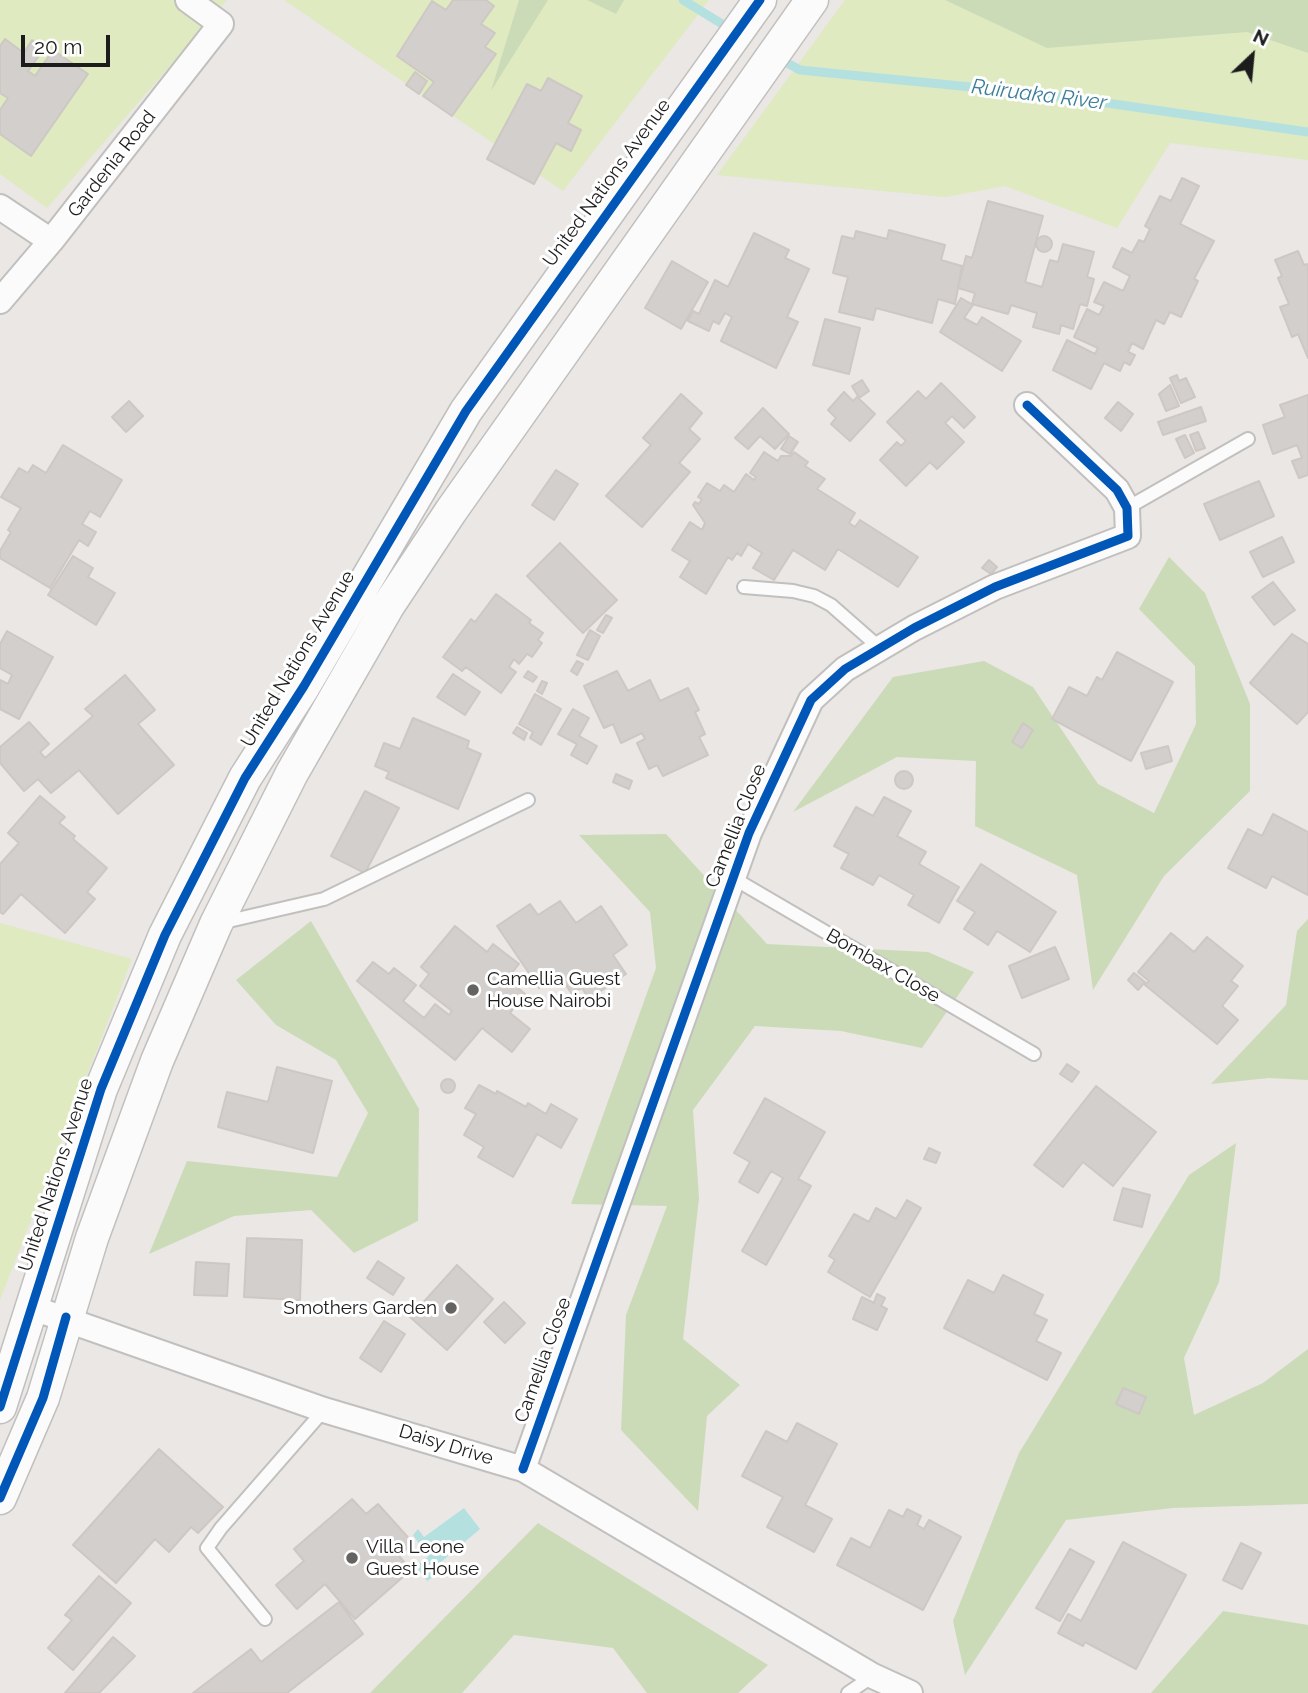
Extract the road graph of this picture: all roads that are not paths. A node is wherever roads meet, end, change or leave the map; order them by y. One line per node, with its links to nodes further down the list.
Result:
1 (188, 0): 5 (street, Gardenia Road)
2 (760, 0): 16 (street, United Nations Avenue)
3 (812, 0): 14 (street)
4 (0, 207): 5 (street)
5 (51, 241): 6 (street, Gardenia Road)
6 (0, 301)
7 (1027, 405): 9 (street)
8 (1248, 439): 9 (lane)
9 (1127, 508): 11 (street, Camellia Close)
10 (744, 587): 11 (lane)
11 (880, 648): 13 (street, Camellia Close)
12 (528, 800): 14 (lane)
13 (733, 878): 15 (lane, Bombax Close); 20 (street, Camellia Close)
14 (216, 924): 17 (street)
15 (1034, 1054)
16 (33, 1308): 17 (street, Daisy Drive); 18 (street, United Nations Avenue)
17 (66, 1317): 19 (street, Daisy Drive); 21 (street)
18 (0, 1407)
19 (324, 1410): 20 (street, Daisy Drive); 22 (lane)
20 (523, 1469): 23 (street, Daisy Drive)
21 (0, 1498)
22 (265, 1619)
23 (873, 1676): 24 (lane); 25 (street, Daisy Drive)
24 (848, 1693)
25 (910, 1693)

